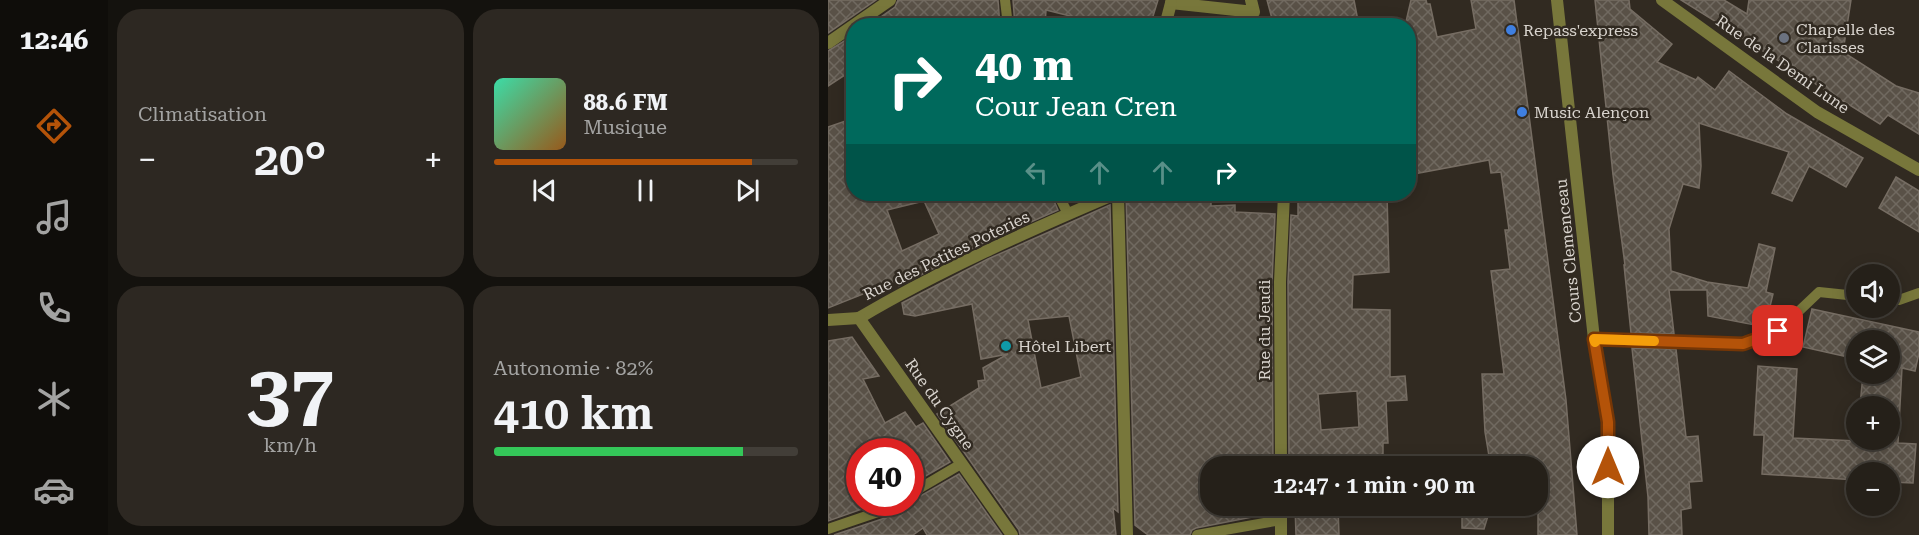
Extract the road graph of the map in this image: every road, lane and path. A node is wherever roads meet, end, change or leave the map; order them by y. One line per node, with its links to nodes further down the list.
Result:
1 (890, 0): 7 (street)
2 (1005, 0): 8 (lane)
3 (1557, 0): 23 (street, Cours Clemenceau)
4 (1662, 0): 12 (street, Rue de la Demi Lune)
5 (1171, 1): 6 (street); 9 (street)
6 (1253, 6)
7 (864, 18)
8 (1007, 18)
9 (1167, 18)
10 (846, 31): 11 (street)
11 (828, 43)
12 (1919, 170)
13 (1062, 201): 17 (lane)
14 (1099, 201): 17 (street, Rue des Petites Poteries)
15 (1116, 201): 32 (street)
16 (1284, 201): 24 (street, Rue du Jeudi)
17 (1068, 214): 21 (street, Rue des Petites Poteries)
18 (1919, 293): 20 (lane)
19 (1846, 295): 23 (lane)
20 (1900, 300)
21 (859, 318): 22 (street); 25 (street, Rue du Cygne)
22 (828, 320)
23 (1594, 339): 35 (street, Cours Clemenceau)
24 (1281, 456)
25 (961, 464): 26 (lane); 31 (street, Rue du Cygne)
26 (924, 486)
27 (866, 516): 30 (lane)
28 (1281, 516): 29 (street)
29 (1281, 520): 33 (lane); 34 (street)
30 (828, 529)
31 (1012, 535)
32 (1127, 535)
33 (1197, 535)
34 (1281, 535)
35 (1608, 535)

